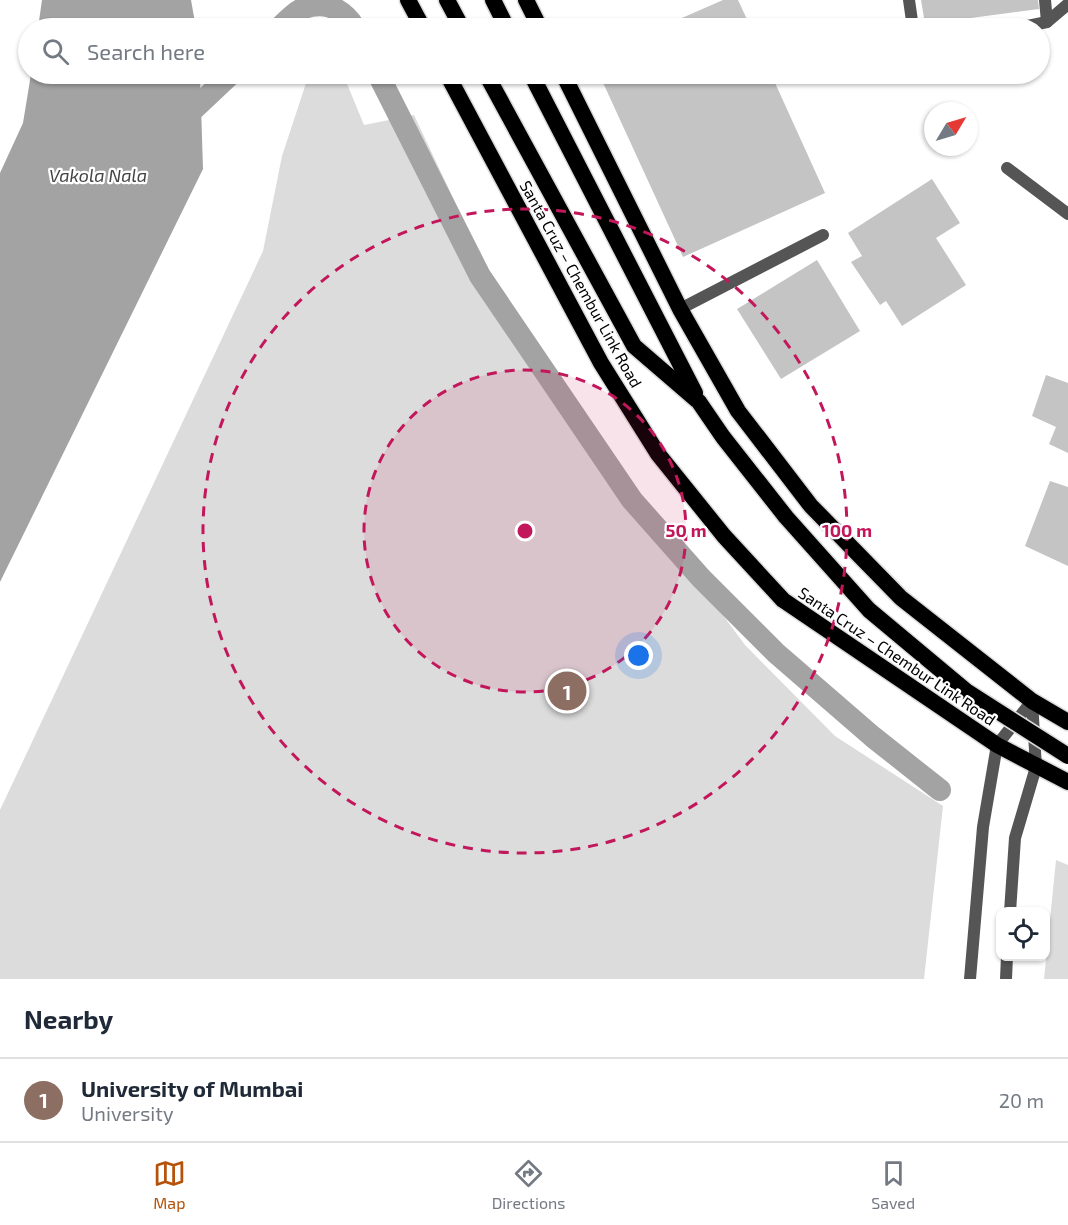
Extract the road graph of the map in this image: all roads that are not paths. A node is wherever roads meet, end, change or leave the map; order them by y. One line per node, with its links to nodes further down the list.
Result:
1 (408, 0): 8 (highway)
2 (447, 0): 9 (highway)
3 (493, 0): 10 (highway)
4 (526, 0): 11 (highway)
5 (909, 0): 12 (lane)
6 (1045, 0): 13 (lane)
7 (1068, 4): 14 (lane)
8 (418, 18)
9 (457, 18)
10 (502, 18)
11 (535, 18)
12 (912, 18)
13 (1047, 18)
14 (1050, 19)
15 (452, 84): 26 (highway, Santa Cruz – Chembur Link Road)
16 (491, 84): 23 (highway)
17 (536, 84): 23 (highway)
18 (568, 84): 22 (highway)
19 (1007, 168): 20 (lane)
20 (1068, 214)
21 (823, 235): 22 (lane)
22 (680, 309): 24 (highway)
23 (699, 402): 27 (highway, bridge)
24 (1032, 702): 25 (highway); 26 (lane); 28 (lane)
25 (1068, 722)
26 (997, 745): 28 (highway, Santa Cruz – Chembur Link Road); 32 (lane)
27 (1068, 756)
28 (1036, 767): 29 (highway, Santa Cruz – Chembur Link Road); 30 (lane)
29 (1068, 782)
30 (1010, 907)
31 (1007, 961): 33 (lane)
32 (970, 979)
33 (1006, 979)

